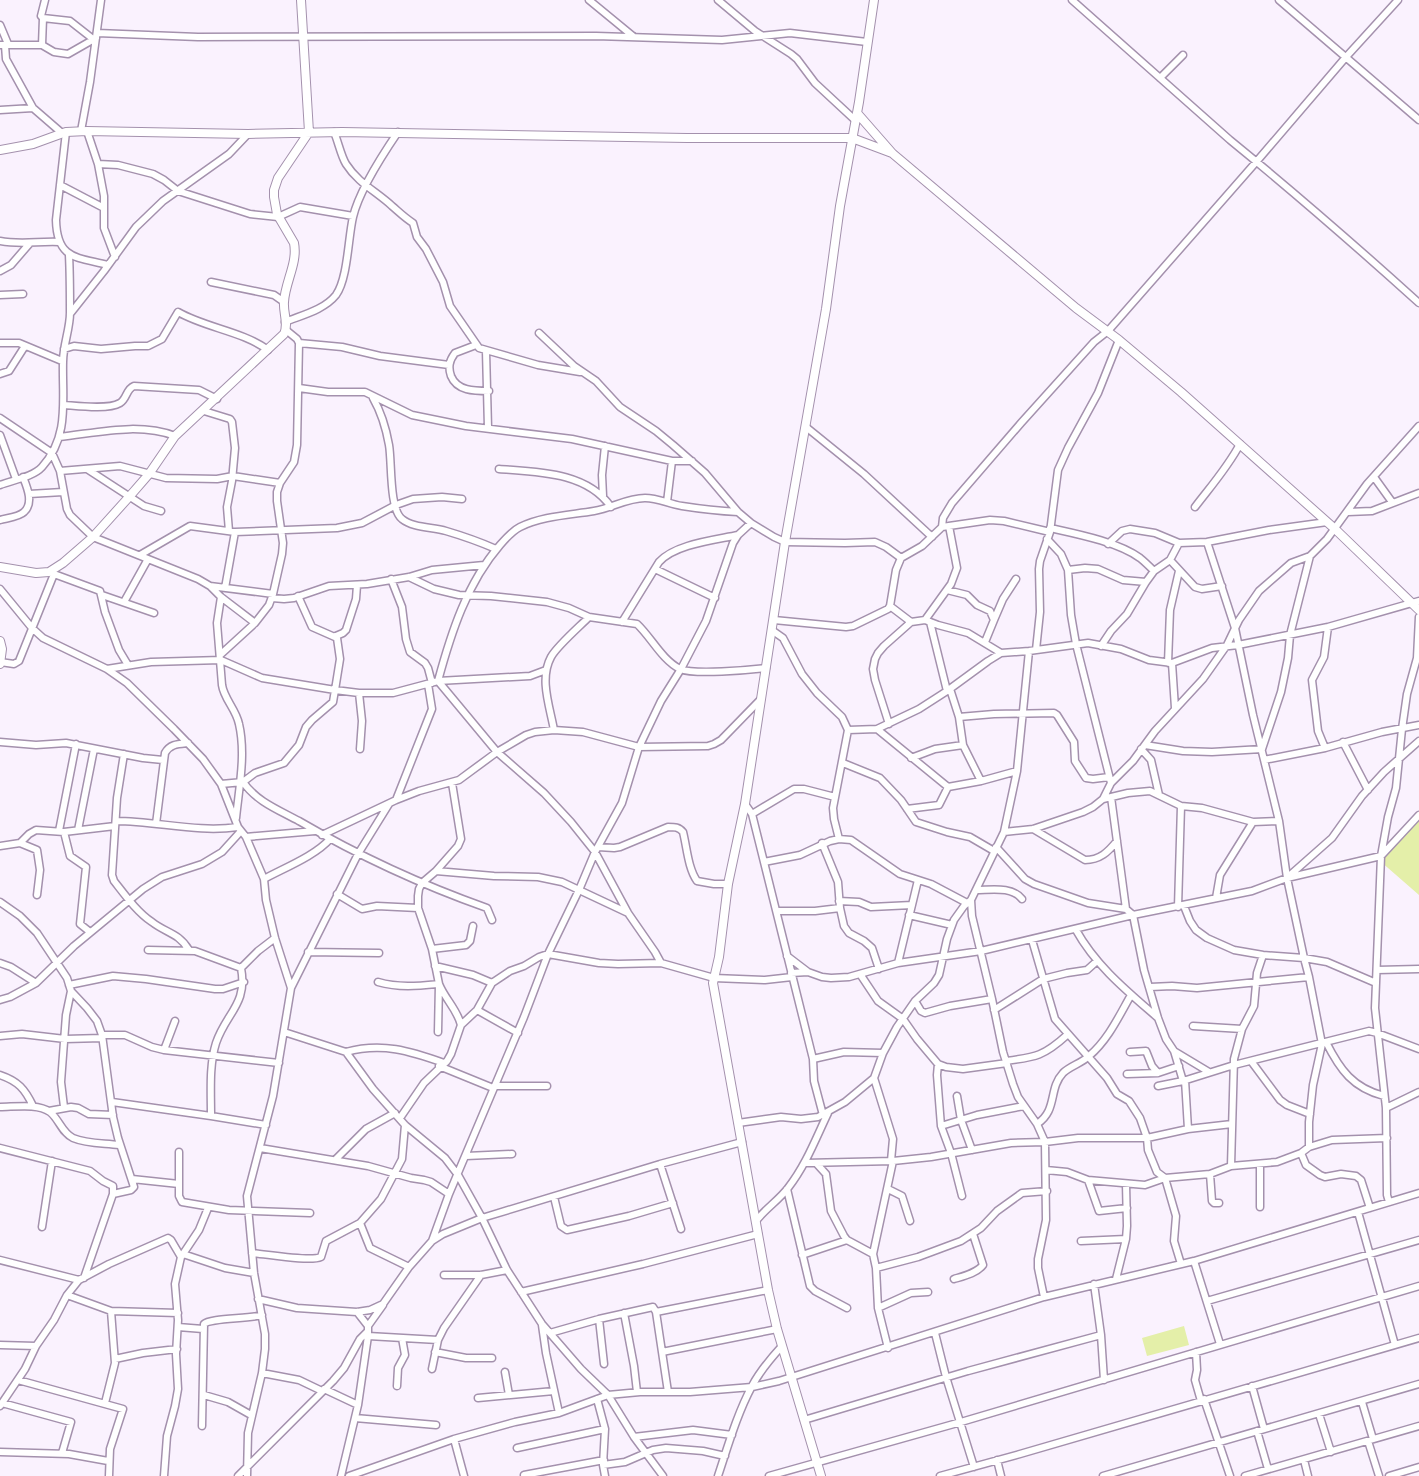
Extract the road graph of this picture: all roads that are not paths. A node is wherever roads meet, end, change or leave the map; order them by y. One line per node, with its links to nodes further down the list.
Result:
1 (45, 0): 10 (street)
2 (101, 0): 14 (street)
3 (301, 0): 12 (street)
4 (589, 0): 15 (street)
5 (718, 0): 13 (street)
6 (874, 0): 16 (street)
7 (1072, 0): 21 (street)
8 (1279, 0): 20 (street)
9 (1398, 0): 20 (street)
10 (44, 18): 14 (street); 18 (street)
11 (0, 25): 17 (street)
12 (303, 36): 14 (street); 15 (street); 27 (street)
13 (763, 36): 15 (street); 16 (street); 24 (street)
14 (95, 37): 18 (street); 26 (street)
15 (634, 37)
16 (867, 42): 24 (street)
17 (4, 44): 18 (street); 22 (street)
18 (42, 45)
19 (1182, 55): 21 (street)
20 (1346, 57): 25 (street); 35 (street)
21 (1160, 78): 35 (street)
22 (33, 108): 23 (street); 30 (street)
23 (0, 110)
24 (856, 117): 32 (street); 34 (street)
25 (1419, 120)
26 (84, 131): 30 (street); 31 (street); 36 (street)
27 (309, 132): 28 (street); 31 (street); 42 (street)
28 (334, 132): 29 (street); 38 (street)
29 (398, 132): 32 (street); 38 (street)
30 (64, 133): 33 (street); 37 (street)
31 (248, 134): 39 (street)
32 (852, 138): 34 (street); 78 (street)
33 (0, 150)
34 (892, 153): 57 (street)
35 (1257, 161): 54 (street); 57 (street)
36 (98, 164): 39 (street); 40 (street)
37 (60, 185): 40 (street); 44 (street)
38 (366, 187): 41 (street); 62 (street)
39 (178, 191): 42 (street); 47 (street)
40 (104, 208): 47 (street)
41 (353, 216): 42 (street); 56 (street)
42 (278, 217): 53 (street)
43 (0, 241): 45 (street)
44 (59, 242): 45 (street); 46 (street)
45 (30, 243): 49 (street)
46 (69, 255): 48 (street); 55 (street)
47 (115, 257): 48 (street)
48 (108, 265): 55 (street)
49 (0, 271)
50 (211, 282): 53 (street)
51 (23, 294): 52 (street)
52 (0, 295)
53 (284, 302): 56 (street)
54 (1419, 303)
55 (70, 314): 64 (street)
56 (286, 326): 60 (street); 65 (street)
57 (1108, 331): 59 (street); 116 (street)
58 (538, 333): 69 (street)
59 (1119, 340): 84 (street); 118 (street)
60 (299, 342): 68 (street); 71 (street)
61 (0, 343): 63 (street)
62 (476, 345): 66 (street); 68 (street)
63 (25, 346): 67 (street); 70 (street)
64 (64, 349): 65 (street); 67 (street)
65 (268, 350): 74 (street)
66 (486, 351): 69 (street); 72 (street)
67 (62, 361): 75 (street)
68 (449, 365): 72 (street)
69 (584, 372): 89 (street)
70 (0, 374)
71 (299, 388): 73 (street); 97 (street)
72 (488, 391): 80 (street)
73 (372, 396): 80 (street); 107 (street)
74 (217, 398): 75 (street); 76 (street)
75 (64, 406): 83 (street)
76 (204, 411): 82 (street); 94 (street)
77 (0, 418): 87 (street)
78 (806, 426): 123 (street); 125 (street)
79 (1419, 426): 95 (street)
80 (488, 428): 86 (street)
81 (0, 435): 85 (street)
82 (175, 436): 83 (street); 93 (street)
83 (59, 437): 87 (street)
84 (1240, 444): 109 (street); 114 (street)
85 (2, 445): 96 (street)
86 (605, 446): 88 (street); 102 (street)
87 (52, 453): 92 (street); 96 (street)
88 (672, 461): 89 (street); 105 (street)
89 (692, 461): 111 (street)
90 (86, 469): 92 (street); 93 (street); 103 (street)
91 (499, 469): 102 (street)
92 (60, 471): 99 (street)
93 (149, 474): 94 (street); 103 (street)
94 (233, 476): 97 (street); 120 (street)
95 (1374, 477): 106 (street); 112 (street)
96 (19, 478): 98 (street); 101 (street)
97 (280, 483): 119 (street)
98 (0, 485)
99 (63, 492): 101 (street); 122 (street)
100 (1419, 493): 106 (street)
101 (29, 494): 113 (street)
102 (603, 496): 108 (street)
103 (130, 497): 110 (street); 122 (street)
104 (462, 499): 107 (street)
105 (667, 502): 108 (street); 111 (street)
106 (1392, 502): 112 (street)
107 (396, 505): 119 (street); 129 (street)
108 (611, 507): 129 (street)
109 (1195, 507)
110 (161, 511)
111 (738, 512): 115 (street)
112 (1348, 512): 117 (street)
113 (0, 520)
114 (1327, 522): 117 (street); 126 (street)
115 (752, 523): 121 (street); 125 (street)
116 (945, 527): 118 (street); 123 (street); 151 (street)
117 (1335, 529): 131 (street); 160 (street)
118 (1050, 530): 124 (street); 128 (street)
119 (280, 531): 120 (street); 154 (street)
120 (232, 532): 130 (street); 149 (street)
121 (738, 535): 137 (street); 157 (street)
122 (93, 537): 130 (street); 140 (street)
123 (932, 537): 132 (street)
124 (1047, 540): 138 (street); 184 (street)
125 (785, 542): 132 (street); 166 (street)
126 (1207, 542): 127 (street); 148 (street)
127 (1179, 543): 128 (street); 134 (street)
128 (1108, 544): 141 (street)
129 (496, 549): 135 (street)
130 (140, 556): 133 (street)
131 (1310, 556): 174 (street); 176 (street)
132 (901, 558): 161 (street)
133 (148, 559): 147 (street); 159 (street)
134 (1170, 560): 139 (street); 141 (street)
135 (484, 565): 142 (street); 153 (street)
136 (0, 567): 140 (street)
137 (655, 569): 157 (street); 169 (street)
138 (1068, 570): 145 (street); 180 (street)
139 (1179, 571): 148 (street); 188 (street)
140 (53, 572): 152 (street); 173 (street)
141 (1154, 572): 145 (street)
142 (410, 577): 143 (street); 153 (street)
143 (391, 579): 146 (street); 194 (street)
144 (1016, 579): 167 (street)
145 (1146, 582): 183 (street)
146 (357, 585): 155 (street); 177 (street)
147 (210, 586): 149 (street); 156 (street)
148 (1222, 586): 174 (street)
149 (225, 588): 154 (street)
150 (0, 589): 173 (street)
151 (947, 590): 167 (street); 168 (street)
152 (102, 595): 159 (street); 189 (street)
153 (468, 595): 164 (street); 194 (street)
154 (272, 596): 155 (street); 171 (street)
155 (298, 596): 177 (street)
156 (221, 597): 171 (street); 186 (street)
157 (715, 598): 192 (street)
158 (1419, 601): 160 (street)
159 (124, 602): 163 (street)
160 (1410, 603): 162 (street); 172 (street)
161 (890, 606): 166 (street); 170 (street)
162 (1419, 610)
163 (154, 613)
164 (588, 617): 169 (street); 193 (street)
165 (1419, 617): 204 (street)
166 (774, 620): 175 (street)
167 (994, 620): 179 (street)
168 (928, 621): 170 (street); 179 (street); 196 (street)
169 (622, 622): 192 (street)
170 (910, 622): 202 (street)
171 (255, 623): 186 (street)
172 (1328, 627): 176 (street); 216 (street)
173 (32, 628): 187 (street); 191 (street)
174 (1234, 628): 181 (street); 182 (street)
175 (773, 631): 190 (street); 207 (street)
176 (1290, 635): 182 (street); 218 (street)
177 (336, 636): 195 (street)
178 (0, 640): 187 (street)
179 (985, 642): 185 (street)
180 (1076, 644): 183 (street); 184 (street); 228 (street)
181 (1227, 645): 182 (street); 188 (street); 199 (street)
182 (1238, 645): 218 (street)
183 (1101, 646): 188 (street)
184 (1032, 651): 185 (street); 200 (street)
185 (1001, 653): 196 (street)
186 (221, 658): 189 (street); 195 (street); 229 (street)
187 (0, 663)
188 (1170, 663): 199 (street)
189 (128, 666): 191 (street)
190 (766, 668): 192 (street); 198 (street)
191 (107, 669): 211 (street)
192 (681, 669): 214 (street)
193 (546, 670): 194 (street); 206 (street)
194 (433, 683): 197 (street); 220 (street); 239 (street)
195 (335, 690): 197 (street); 229 (street)
196 (948, 690): 201 (street); 202 (street)
197 (359, 693): 219 (street)
198 (762, 699): 214 (street); 240 (street)
199 (1176, 708): 215 (street)
200 (1022, 714): 201 (street); 227 (street); 228 (street)
201 (959, 718): 213 (street)
202 (888, 724): 205 (street)
203 (1419, 725): 204 (street)
204 (1402, 728): 210 (street); 223 (street)
205 (877, 729): 207 (street); 222 (street)
206 (554, 730): 214 (street); 220 (street)
207 (848, 730): 226 (street)
208 (1419, 741): 223 (street)
209 (0, 742): 212 (street)
210 (1343, 742): 216 (street); 234 (street)
211 (188, 743): 224 (street); 232 (street)
212 (76, 744): 217 (street); 252 (street)
213 (963, 745): 222 (street); 230 (street)
214 (639, 747): 262 (street)
215 (1143, 747): 218 (street); 228 (street); 235 (street)
216 (1325, 748): 225 (street)
217 (94, 749): 221 (street); 251 (street)
218 (1262, 749): 225 (street)
219 (360, 750)
220 (497, 752): 231 (street); 262 (street)
221 (124, 754): 224 (street); 248 (street)
222 (911, 758): 233 (street)
223 (1400, 758): 234 (street); 265 (street)
224 (163, 760): 249 (street)
225 (1264, 760): 246 (street)
226 (843, 762): 236 (street); 242 (street)
227 (1017, 771): 230 (street); 254 (street)
228 (1110, 780): 238 (street)
229 (241, 782): 232 (street); 245 (street); 255 (street)
230 (981, 782): 233 (street)
231 (452, 783): 239 (street); 267 (street)
232 (221, 784): 245 (street)
233 (948, 787): 242 (street)
234 (1368, 790): 268 (street)
235 (1160, 795): 237 (street); 241 (street)
236 (835, 797): 243 (street); 257 (street)
237 (1111, 797): 238 (street); 258 (street)
238 (1103, 799): 250 (street)
239 (393, 802): 255 (street); 264 (street)
240 (745, 804): 243 (street); 272 (street)
241 (1181, 806): 247 (street); 284 (street)
242 (907, 809): 263 (street)
243 (752, 814): 266 (street)
244 (1419, 815): 265 (street)
245 (236, 819): 253 (street)
246 (1279, 821): 247 (street); 268 (street)
247 (1253, 822): 277 (street)
248 (116, 823): 249 (street); 251 (street); 279 (street)
249 (156, 824): 253 (street)
250 (1033, 829): 254 (street); 258 (street)
251 (78, 830): 252 (street)
252 (61, 832): 259 (street); 295 (street)
253 (242, 832): 255 (street); 269 (street); 279 (street)
254 (1004, 832): 263 (street)
255 (319, 833): 256 (street)
256 (330, 839): 264 (street); 269 (street)
257 (839, 839): 260 (street); 270 (street)
258 (1117, 841): 286 (street)
259 (20, 843): 261 (street); 276 (street)
260 (822, 844): 266 (street); 282 (street)
261 (0, 846)
262 (596, 849): 272 (street); 273 (street); 288 (street)
263 (995, 849): 274 (street); 286 (street)
264 (358, 854): 271 (street); 275 (street)
265 (1381, 856): 268 (street); 318 (street)
266 (764, 862): 287 (street)
267 (436, 870): 271 (street); 273 (street)
268 (1287, 878): 277 (street); 308 (street)
269 (264, 879): 296 (street)
270 (918, 880): 281 (street); 283 (street)
271 (422, 883): 285 (street); 291 (street)
272 (728, 884): 323 (street)
273 (579, 890): 288 (street); 304 (street)
274 (976, 890): 278 (street); 281 (street)
275 (337, 894): 285 (street); 302 (street)
276 (37, 895)
277 (1216, 898): 284 (street)
278 (1022, 899)
279 (130, 900): 295 (street); 300 (street)
280 (0, 902): 311 (street)
281 (969, 902): 292 (street); 301 (street)
282 (840, 904): 283 (street); 287 (street); 316 (street)
283 (912, 905): 289 (street)
284 (1181, 907): 290 (street); 305 (street)
285 (418, 908): 298 (street)
286 (1126, 909): 290 (street)
287 (777, 911): 306 (street)
288 (628, 913): 312 (street)
289 (909, 915): 292 (street); 313 (street)
290 (1133, 915): 294 (street); 332 (street)
291 (492, 920)
292 (952, 925): 307 (street)
293 (472, 926): 298 (street)
294 (1076, 930): 297 (street); 309 (street)
295 (90, 932): 311 (street)
296 (276, 938): 315 (street); 334 (street)
297 (1032, 940): 301 (street); 324 (street)
298 (432, 948): 314 (street)
299 (148, 950): 300 (street)
300 (189, 950): 315 (street)
301 (980, 951): 307 (street); 336 (street)
302 (308, 952): 303 (street); 334 (street)
303 (379, 953)
304 (548, 954): 312 (street); 328 (street); 350 (street)
305 (1263, 955): 308 (street); 329 (street)
306 (787, 956): 319 (street); 321 (street)
307 (944, 956): 313 (street); 338 (street)
308 (1304, 958): 322 (street); 330 (street)
309 (1097, 961): 324 (street); 335 (street)
310 (0, 963): 327 (street)
311 (57, 963): 327 (street); 333 (street)
312 (661, 963): 323 (street)
313 (898, 963): 316 (street)
314 (435, 966): 328 (street); 331 (street)
315 (241, 968): 325 (street)
316 (879, 969): 320 (street)
317 (1419, 969): 318 (street)
318 (1377, 970): 330 (street)
319 (808, 972): 320 (street); 321 (street)
320 (860, 974): 342 (street)
321 (791, 975): 323 (street); 364 (street)
322 (1309, 977): 329 (street); 355 (street)
323 (714, 978): 397 (street)
324 (1043, 979): 340 (street); 351 (street)
325 (244, 982): 333 (street); 362 (street)
326 (378, 982): 331 (street)
327 (36, 983): 337 (street)
328 (492, 983): 339 (street)
329 (1256, 983): 332 (street); 346 (street)
330 (1376, 983): 349 (street)
331 (439, 984): 344 (street); 348 (street)
332 (1150, 987): 341 (street)
333 (70, 988): 353 (street); 354 (street)
334 (291, 988): 347 (street)
335 (1131, 995): 341 (street); 363 (street)
336 (992, 999): 338 (street); 340 (street)
337 (0, 1000)
338 (916, 1001): 342 (street)
339 (477, 1010): 344 (street); 350 (street)
340 (994, 1010): 366 (street)
341 (1158, 1018): 358 (street)
342 (903, 1019): 361 (street); 368 (street)
343 (175, 1021): 356 (street)
344 (461, 1025): 369 (street)
345 (1193, 1026): 346 (street)
346 (1242, 1029): 370 (street)
347 (284, 1032): 359 (street); 367 (street)
348 (438, 1032)
349 (1377, 1032): 355 (street); 357 (street); 383 (street)
350 (518, 1033): 380 (street)
351 (1067, 1035): 363 (street); 366 (street)
352 (0, 1036): 354 (street)
353 (102, 1037): 354 (street); 356 (street); 384 (street)
354 (65, 1039): 388 (street)
355 (1324, 1043): 365 (street); 383 (street); 392 (street)
356 (164, 1050): 362 (street)
357 (1419, 1050)
358 (1174, 1051): 371 (street); 372 (street)
359 (346, 1052): 369 (street); 395 (street)
360 (1130, 1052): 373 (street)
361 (883, 1053): 364 (street); 376 (street)
362 (213, 1055): 367 (street); 394 (street)
363 (1088, 1058): 398 (street); 404 (street)
364 (813, 1059): 391 (street)
365 (1251, 1061): 370 (street); 392 (street)
366 (1006, 1062): 368 (street); 386 (street)
367 (279, 1063): 400 (street)
368 (938, 1064): 402 (street)
369 (441, 1065): 380 (street); 395 (street)
370 (1234, 1065): 372 (street); 399 (street)
371 (1179, 1066): 373 (street); 377 (street)
372 (1209, 1072): 377 (street)
373 (1158, 1073): 374 (street)
374 (1127, 1074)
375 (0, 1075): 385 (street)
376 (874, 1078): 391 (street); 420 (street)
377 (1184, 1081): 379 (street); 403 (street)
378 (547, 1086): 380 (street)
379 (1158, 1086)
380 (494, 1087): 417 (street)
381 (1419, 1092): 389 (street)
382 (958, 1096): 396 (street)
383 (1384, 1096): 389 (street)
384 (112, 1102): 393 (street); 394 (street)
385 (33, 1106): 387 (street); 390 (street)
386 (1024, 1106): 396 (street); 398 (street)
387 (0, 1107)
388 (64, 1107): 390 (street); 393 (street)
389 (1386, 1108): 405 (street)
390 (49, 1111): 408 (street)
391 (826, 1114): 397 (street); 421 (street)
392 (1310, 1114): 409 (street)
393 (113, 1115): 408 (street)
394 (211, 1116): 400 (street)
395 (398, 1116): 401 (street); 418 (street)
396 (961, 1120): 402 (street); 412 (street)
397 (738, 1122): 406 (street)
398 (1037, 1124): 407 (street)
399 (1232, 1124): 403 (street); 425 (street)
400 (266, 1125): 411 (street)
401 (405, 1125): 427 (street); 429 (street)
402 (941, 1126): 414 (street)
403 (1188, 1129): 404 (street)
404 (1147, 1138): 407 (street); 430 (street)
405 (1387, 1138): 409 (street); 443 (street)
406 (742, 1142): 423 (street); 454 (street)
407 (1045, 1142): 412 (street); 426 (street)
408 (119, 1145): 431 (street)
409 (1309, 1147): 415 (street)
410 (0, 1148): 419 (street)
411 (260, 1148): 418 (street); 450 (street)
412 (972, 1150): 414 (street)
413 (179, 1152): 433 (street)
414 (951, 1153): 420 (street); 441 (street)
415 (1301, 1153): 424 (street); 449 (street)
416 (512, 1154): 417 (street)
417 (466, 1156): 429 (street)
418 (334, 1160): 427 (street)
419 (52, 1161): 439 (street); 457 (street)
420 (892, 1161): 422 (street); 436 (street)
421 (804, 1163): 422 (street); 435 (street)
422 (816, 1163): 462 (street)
423 (660, 1164): 442 (street); 444 (street)
424 (1260, 1164): 425 (street); 446 (street)
425 (1232, 1166): 428 (street)
426 (1046, 1170): 432 (street); 437 (street)
427 (394, 1173): 440 (street); 456 (street)
428 (1210, 1174): 430 (street); 445 (street)
429 (458, 1175): 440 (street); 453 (street)
430 (1165, 1178): 434 (street); 473 (street)
431 (132, 1179): 433 (street); 439 (street)
432 (1088, 1180): 434 (street); 448 (street)
433 (179, 1184): 447 (street)
434 (1126, 1184): 448 (street)
435 (787, 1189): 454 (street); 470 (street)
436 (888, 1189): 455 (street); 467 (street)
437 (1047, 1191): 460 (street); 489 (street)
438 (1419, 1193): 443 (street)
439 (113, 1194): 480 (street)
440 (449, 1194): 464 (street)
441 (962, 1196)
442 (554, 1197): 444 (street); 453 (street)
443 (1389, 1202): 449 (street)
444 (673, 1203): 458 (street)
445 (1219, 1203)
446 (1260, 1207)
447 (208, 1208): 450 (street); 469 (street)
448 (1127, 1208): 461 (street)
449 (1370, 1208): 451 (street)
450 (248, 1212): 452 (street); 466 (street)
451 (1358, 1212): 468 (street); 472 (street)
452 (310, 1213)
453 (482, 1218): 464 (street); 476 (street)
454 (756, 1221): 459 (street)
455 (910, 1221)
456 (360, 1223): 466 (street); 474 (street)
457 (42, 1227)
458 (681, 1229)
459 (758, 1234): 485 (street); 486 (street)
460 (973, 1234): 475 (street); 481 (street)
461 (1126, 1239): 465 (street); 482 (street)
462 (847, 1240): 467 (street); 470 (street)
463 (1419, 1240): 468 (street)
464 (432, 1241): 474 (street)
465 (1081, 1241)
466 (252, 1253): 477 (street)
467 (873, 1254): 475 (street)
468 (1369, 1254): 490 (street); 492 (street)
469 (182, 1255): 477 (street); 480 (street); 499 (street)
470 (802, 1255): 494 (street)
471 (0, 1260): 480 (street)
472 (1194, 1261): 473 (street); 492 (street)
473 (1182, 1264): 482 (street)
474 (408, 1267): 493 (street)
475 (876, 1268): 495 (street)
476 (507, 1270): 478 (street); 486 (street)
477 (254, 1273): 491 (street)
478 (481, 1274): 479 (street); 513 (street)
479 (444, 1275)
480 (82, 1279): 488 (street)
481 (954, 1279)
482 (1116, 1279): 483 (street)
483 (1094, 1284): 489 (street); 510 (street)
484 (1419, 1286): 490 (street)
485 (768, 1290): 498 (street); 505 (street)
486 (521, 1292): 503 (street)
487 (928, 1292): 495 (street)
488 (67, 1295): 496 (street); 517 (street)
489 (1044, 1297): 509 (street)
490 (1381, 1297): 514 (street); 516 (street)
491 (258, 1299): 497 (street); 501 (street)
492 (1206, 1301): 514 (street)
493 (383, 1304): 497 (street); 507 (street)
494 (847, 1308)
495 (878, 1308): 519 (street)
496 (111, 1311): 499 (street); 525 (street)
497 (357, 1312): 507 (street)
498 (656, 1312): 500 (street); 522 (street)
499 (178, 1313): 504 (street)
500 (624, 1313): 502 (street); 540 (street)
501 (262, 1315): 506 (street); 529 (street)
502 (598, 1319): 508 (street); 526 (street)
503 (542, 1324): 508 (street); 539 (street)
504 (178, 1327): 506 (street); 520 (street)
505 (777, 1328): 518 (street); 522 (street)
506 (204, 1329): 542 (street)
507 (368, 1331): 511 (street); 538 (street); 551 (street)
508 (550, 1333): 544 (street)
509 (935, 1333): 519 (street); 530 (street)
510 (1101, 1335): 530 (street); 533 (street)
511 (402, 1338): 513 (street); 535 (street)
512 (1419, 1338): 516 (street)
513 (438, 1340): 521 (street)
514 (1220, 1344): 523 (street)
515 (0, 1345): 517 (street)
516 (1395, 1345): 536 (street)
517 (36, 1346): 532 (street)
518 (782, 1346): 531 (street); 537 (street)
519 (888, 1348): 531 (street)
520 (177, 1349): 525 (street); 585 (street)
521 (435, 1352): 524 (street); 527 (street)
522 (662, 1352): 541 (street)
523 (1196, 1352): 533 (street); 547 (street)
524 (492, 1358)
525 (115, 1359): 549 (street)
526 (604, 1364)
527 (432, 1369)
528 (505, 1372): 543 (street)
529 (262, 1373): 538 (street); 554 (street)
530 (946, 1377): 556 (street); 557 (street)
531 (792, 1378): 537 (street); 556 (street)
532 (18, 1380): 549 (street); 550 (street)
533 (1104, 1380): 557 (street)
534 (1419, 1384): 548 (street)
535 (397, 1386)
536 (1252, 1386): 547 (street); 562 (street)
537 (752, 1387): 541 (street); 563 (street)
538 (323, 1390): 551 (street); 579 (street)
539 (554, 1391): 543 (street); 552 (street)
540 (637, 1392): 541 (street); 544 (street)
541 (668, 1392)
542 (204, 1395): 554 (street); 559 (street)
543 (509, 1395): 545 (street)
544 (608, 1395): 546 (street); 564 (street)
545 (478, 1398)
546 (597, 1399): 552 (street); 561 (street)
547 (1202, 1400): 567 (street); 574 (street)
548 (1362, 1402): 553 (street); 566 (street)
549 (105, 1403): 576 (street)
550 (1, 1404): 571 (street)
551 (358, 1406): 555 (street)
552 (559, 1413): 565 (street)
553 (1319, 1414): 562 (street); 570 (street)
554 (251, 1415): 579 (street)
555 (355, 1418): 558 (street); 588 (street)
556 (804, 1420): 577 (street)
557 (961, 1422): 577 (street); 580 (street)
558 (436, 1425)
559 (202, 1426)
560 (1419, 1426): 566 (street)
561 (605, 1429): 568 (street); 578 (street)
562 (1261, 1430): 567 (street); 582 (street)
563 (732, 1435): 564 (street); 573 (street)
564 (634, 1437): 572 (street)
565 (454, 1439): 589 (street); 590 (street)
566 (1371, 1440): 570 (street); 602 (street)
567 (1218, 1442): 598 (street); 599 (street)
568 (517, 1448)
569 (0, 1452): 571 (street)
570 (1332, 1452): 575 (street)
571 (62, 1453): 576 (street)
572 (645, 1453): 573 (street); 578 (street); 592 (street)
573 (725, 1456): 593 (street)
574 (997, 1460): 580 (street); 597 (street)
575 (1304, 1460): 582 (street); 601 (street)
576 (108, 1461): 584 (street)
577 (816, 1462): 594 (street); 595 (street)
578 (603, 1463): 583 (street); 591 (street)
579 (247, 1466): 586 (street); 587 (street)
580 (974, 1466): 596 (street)
581 (1417, 1468): 603 (street); 604 (street)
582 (1268, 1469): 600 (street)
583 (524, 1475)
584 (109, 1476)
585 (164, 1476)
586 (238, 1476)
587 (247, 1476)
588 (341, 1476)
589 (349, 1476)
590 (464, 1476)
591 (605, 1476)
592 (664, 1476)
593 (718, 1476)
594 (769, 1476)
595 (821, 1476)
596 (940, 1476)
597 (1001, 1476)
598 (1103, 1476)
599 (1230, 1476)
600 (1245, 1476)
601 (1308, 1476)
602 (1379, 1476)
603 (1388, 1476)
604 (1417, 1476)

